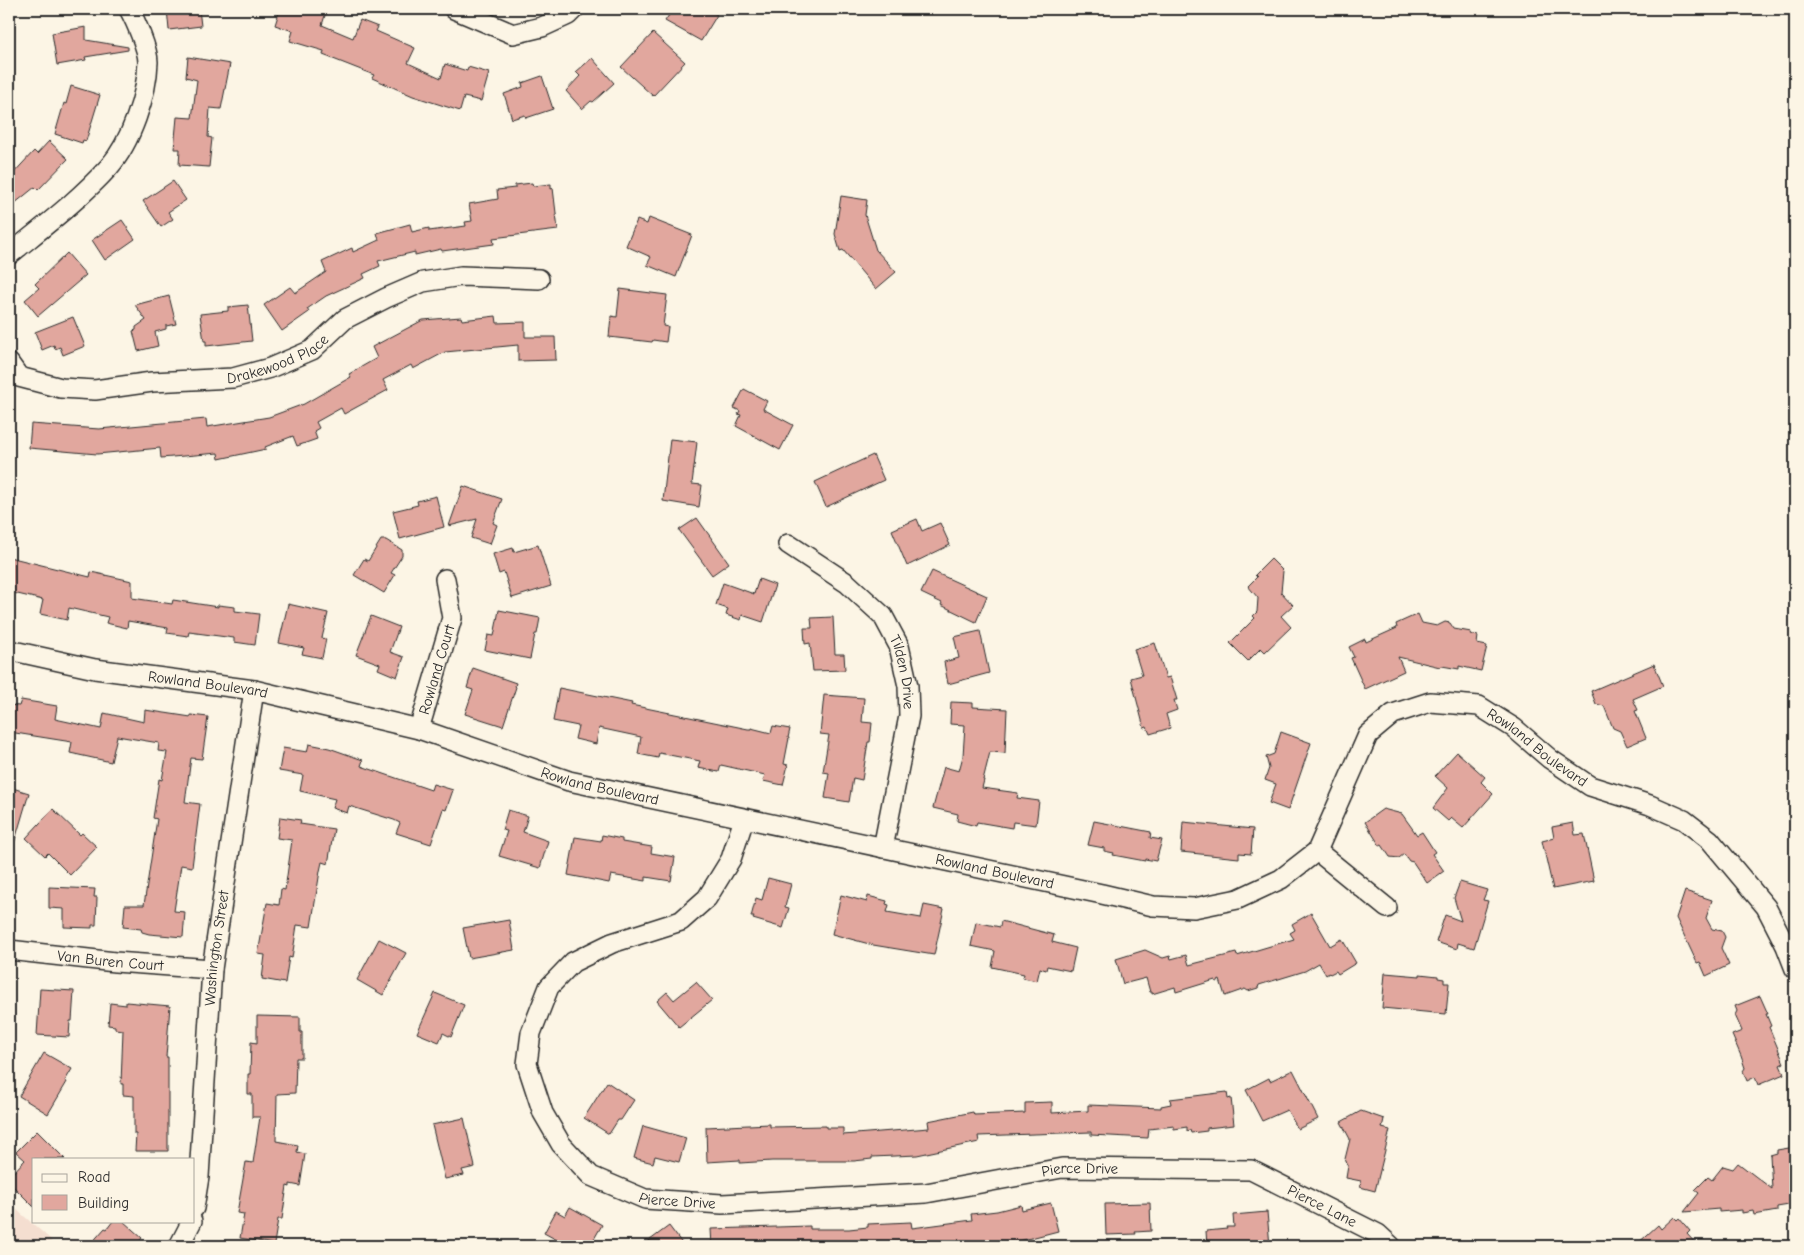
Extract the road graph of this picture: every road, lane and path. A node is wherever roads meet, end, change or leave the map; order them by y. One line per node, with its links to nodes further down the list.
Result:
1 (129, 9): 4 (street)
2 (454, 9): 3 (street)
3 (574, 9)
4 (9, 255)
5 (538, 279): 6 (street, Drakewood Place)
6 (9, 363)
7 (788, 544): 13 (street, Tilden Drive)
8 (445, 579): 11 (street, Rowland Court)
9 (9, 650): 10 (street, Rowland Boulevard)
10 (254, 690): 11 (street, Rowland Boulevard); 17 (street, Washington Street)
11 (419, 729): 12 (street, Rowland Boulevard)
12 (744, 818): 13 (street, Rowland Boulevard); 19 (street, Pierce Drive)
13 (883, 848): 14 (street, Rowland Boulevard)
14 (1317, 851): 15 (street); 18 (street, Rowland Boulevard)
15 (1387, 908)
16 (9, 950): 17 (street, Van Buren Court)
17 (212, 969): 20 (street, Washington Street)
18 (1795, 969)
19 (1251, 1170): 23 (street, Pierce Lane)
20 (195, 1202)
21 (191, 1222): 22 (street)
22 (178, 1246)
23 (1391, 1246)

